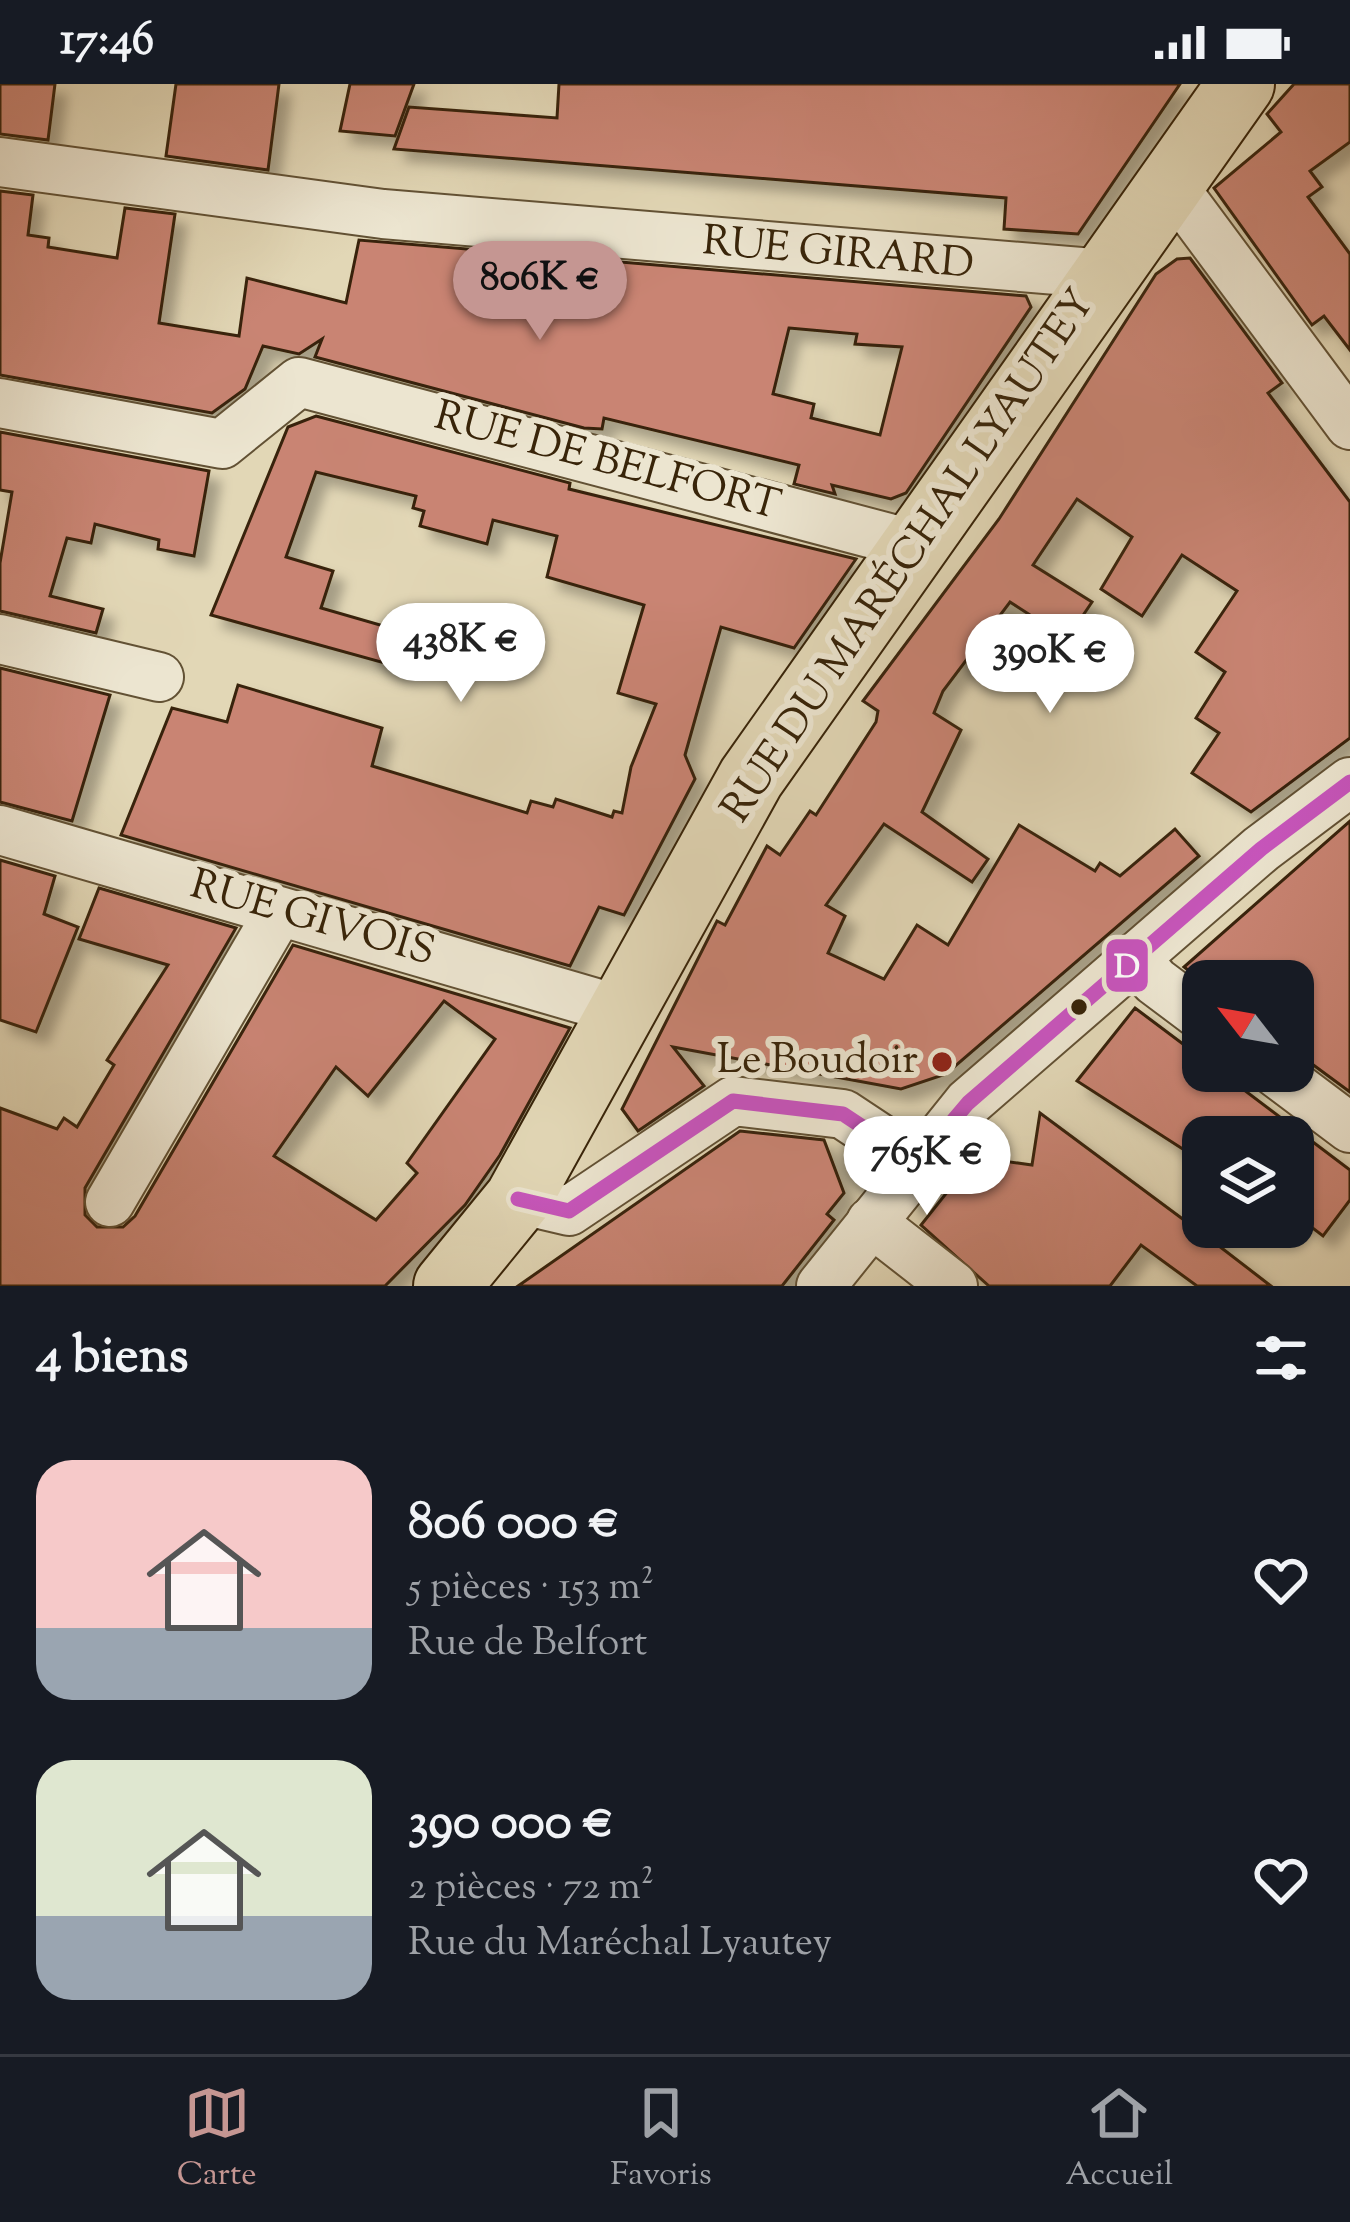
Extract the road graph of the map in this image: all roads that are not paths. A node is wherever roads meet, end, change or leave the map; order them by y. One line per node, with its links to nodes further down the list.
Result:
1 (1240, 84): 3 (main road, RUE DU MARÉCHAL LYAUTEY)
2 (0, 162): 4 (street, RUE GIRARD)
3 (1169, 181): 4 (main road, RUE DU MARÉCHAL LYAUTEY); 6 (street)
4 (1105, 274): 7 (main road, RUE DU MARÉCHAL LYAUTEY)
5 (0, 404): 7 (street, RUE DE BELFORT)
6 (1350, 425)
7 (915, 545): 15 (main road, RUE DU MARÉCHAL LYAUTEY)
8 (0, 639): 9 (street)
9 (159, 677)
10 (1350, 782): 13 (street)
11 (0, 830): 12 (street, RUE GIVOIS)
12 (279, 912): 15 (street, RUE GIVOIS); 20 (street)
13 (1135, 957): 14 (street); 18 (street)
14 (1182, 1002)
15 (623, 1011): 19 (main road, RUE DU MARÉCHAL LYAUTEY)
16 (1302, 1092): 17 (street)
17 (1350, 1128)
18 (917, 1163): 19 (street); 21 (street)
19 (518, 1199): 22 (main road, RUE DU MARÉCHAL LYAUTEY)
20 (110, 1202)
21 (871, 1222): 23 (street); 24 (street)
22 (447, 1286)
23 (821, 1286)
24 (953, 1286)

